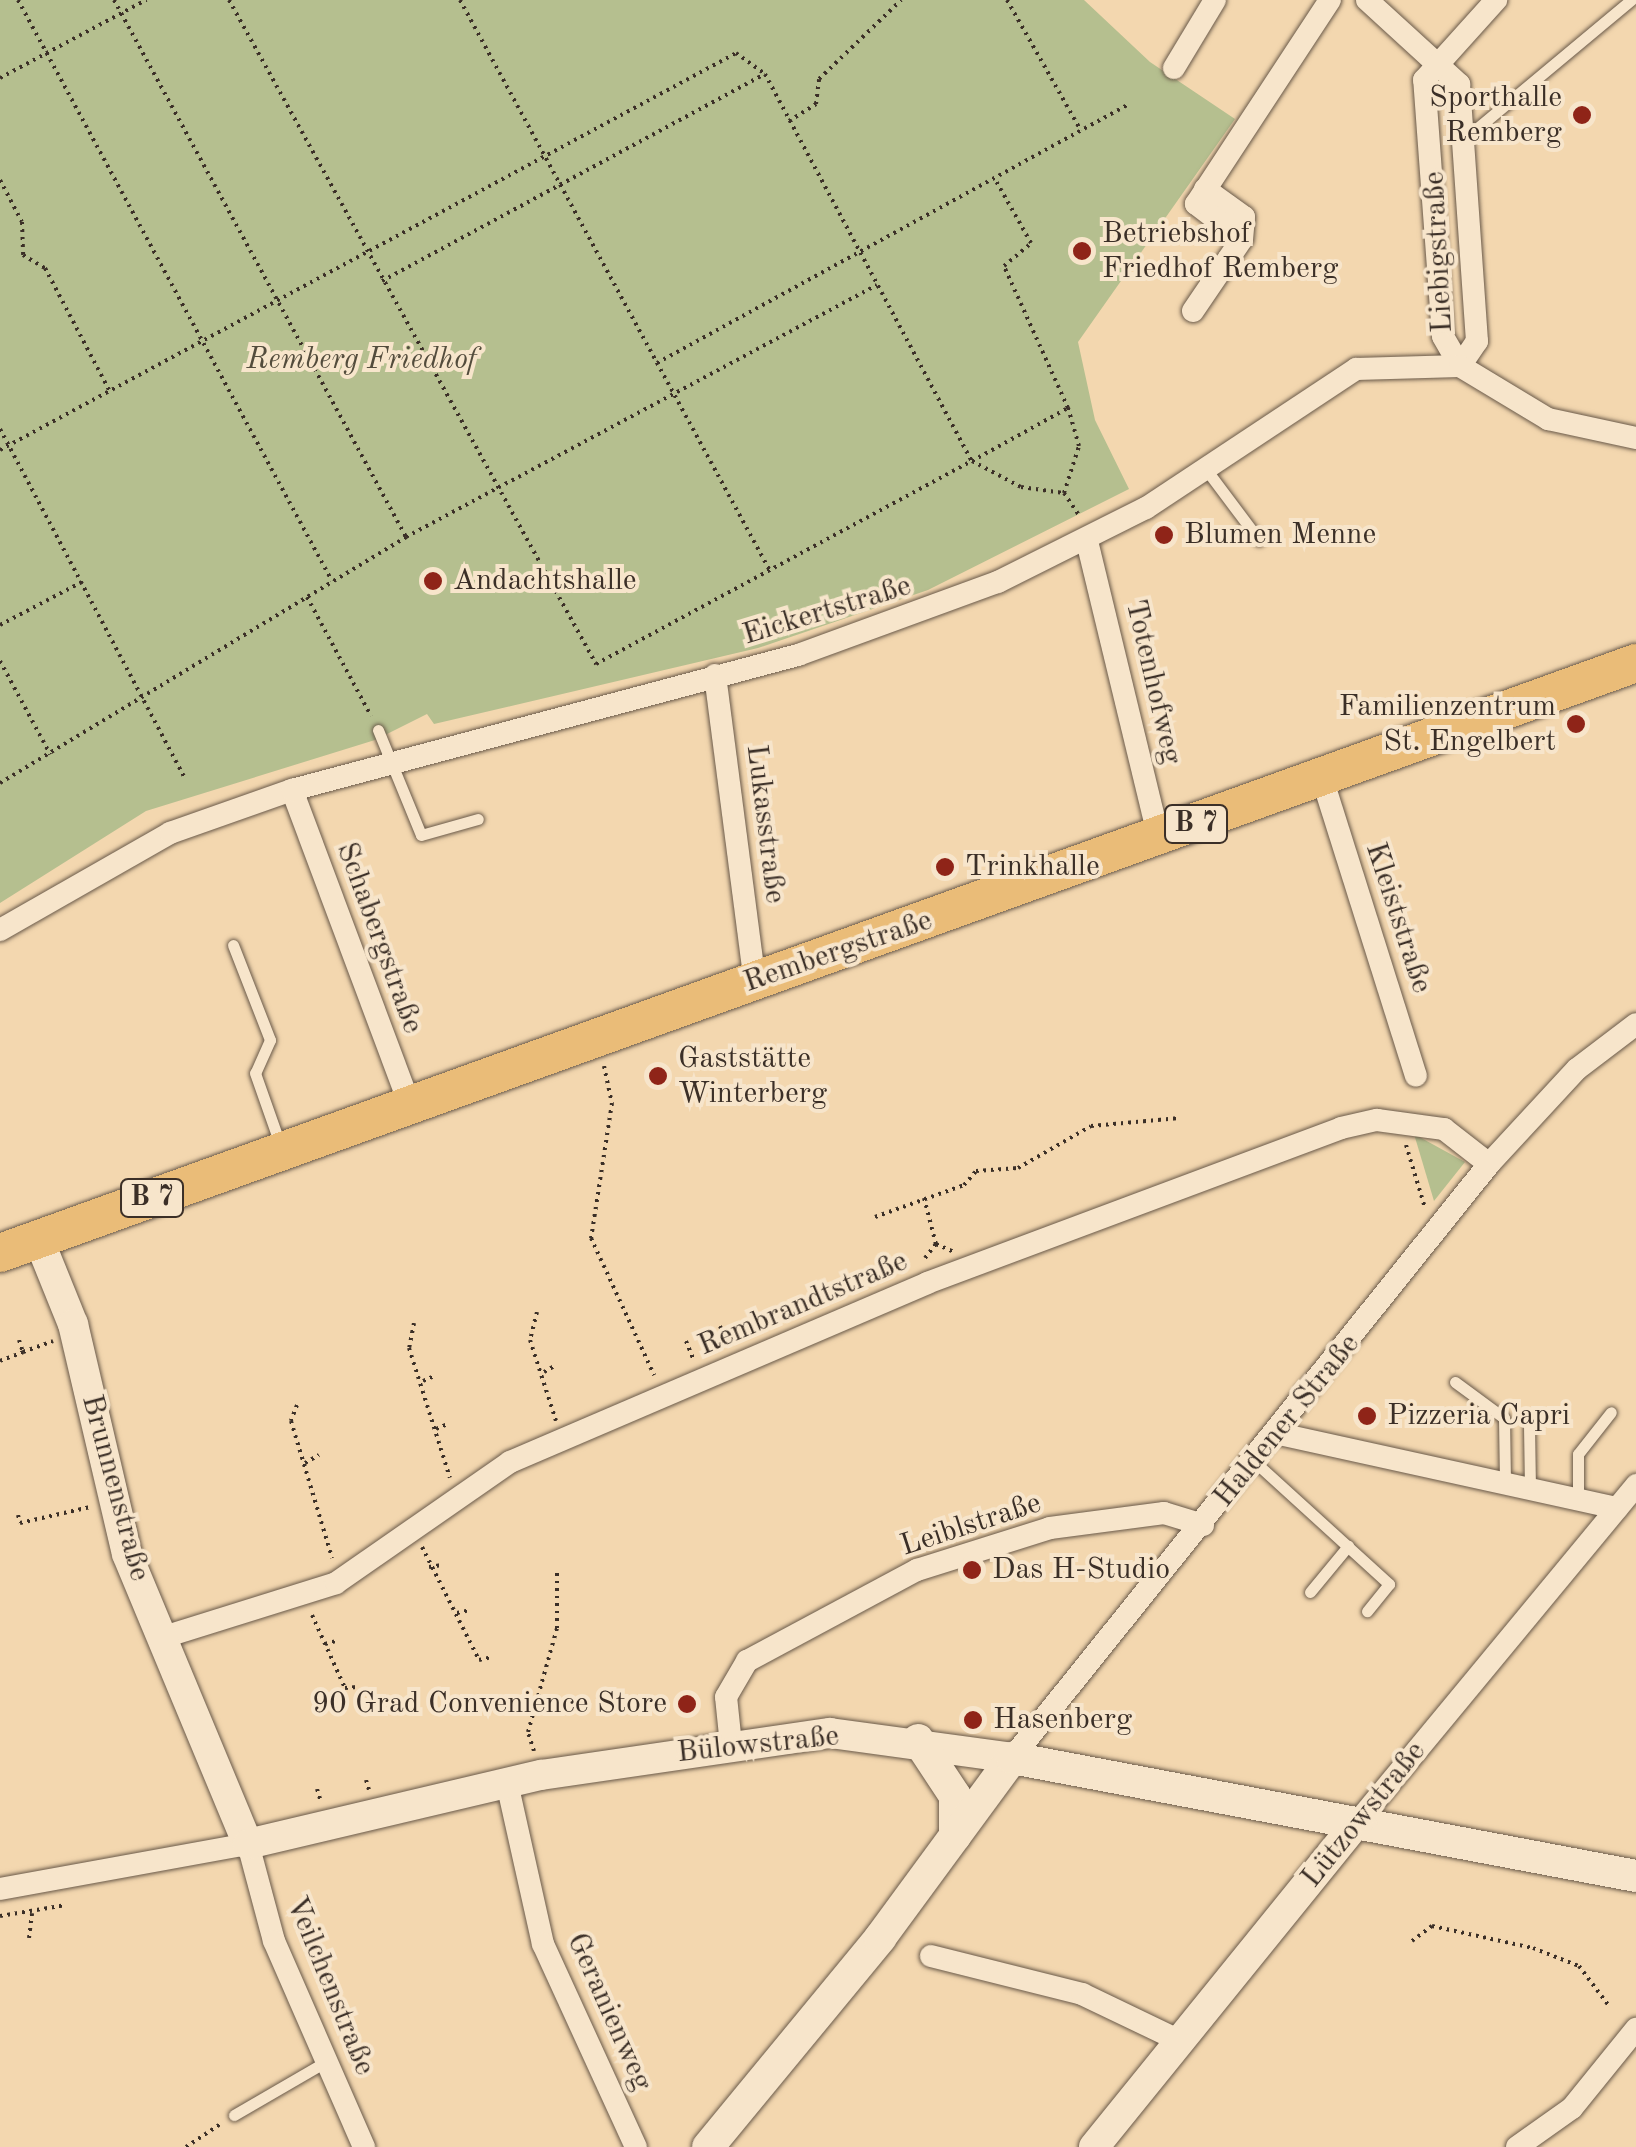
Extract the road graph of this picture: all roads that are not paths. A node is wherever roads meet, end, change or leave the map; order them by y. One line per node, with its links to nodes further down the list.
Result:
1 (1215, 0): 7 (street)
2 (1330, 0): 9 (street)
3 (1367, 0): 6 (street, Liebigstraße)
4 (1496, 0): 6 (street)
5 (1632, 0): 8 (lane)
6 (1440, 58): 8 (street, Liebigstraße); 10 (street, Liebigstraße)
7 (1174, 68)
8 (1463, 140): 10 (street, Liebigstraße)
9 (1193, 311)
10 (1460, 366): 11 (street); 12 (street, Eickertstraße)
11 (1636, 438)
12 (1204, 468): 13 (lane); 14 (street, Eickertstraße)
13 (1259, 540)
14 (1087, 541): 16 (street, Eickertstraße); 22 (street, Totenhofweg)
15 (1636, 663): 19 (main road, Rembergstraße / B 7)
16 (716, 675): 18 (street, Eickertstraße); 25 (street, Lukasstraße)
17 (378, 730): 18 (lane)
18 (396, 758): 20 (street, Eickertstraße); 21 (lane)
19 (1322, 778): 22 (main road, Rembergstraße / B 7); 27 (street, Kleiststraße)
20 (292, 790): 23 (street, Eickertstraße); 28 (street, Schabergstraße)
21 (478, 819)
22 (1159, 838): 25 (main road, Rembergstraße / B 7)
23 (0, 930)
24 (234, 945): 29 (lane)
25 (755, 981): 28 (main road, Rembergstraße / B 7)
26 (1636, 1024): 30 (street, Haldener Straße)
27 (1416, 1076)
28 (410, 1106): 29 (main road, Rembergstraße / B 7)
29 (283, 1151): 31 (main road, Rembergstraße / B 7)
30 (1488, 1164): 36 (street, Haldener Straße); 47 (street, Rembrandtstraße)
31 (39, 1240): 32 (main road, B 7); 47 (street, Brunnenstraße)
32 (0, 1254)
33 (1455, 1382): 38 (lane)
34 (1612, 1412): 41 (lane)
35 (1529, 1425): 40 (lane)
36 (1280, 1434): 37 (street, Haldener Straße); 38 (street)
37 (1256, 1463): 43 (street, Haldener Straße); 44 (lane)
38 (1505, 1484): 40 (street)
39 (1635, 1486): 42 (street, Lützowstraße)
40 (1530, 1489): 41 (street)
41 (1578, 1500): 42 (street)
42 (1617, 1508): 52 (street, Lützowstraße)
43 (1203, 1525): 49 (street, Leiblstraße); 50 (street, Haldener Straße)
44 (1348, 1546): 45 (lane); 46 (lane)
45 (1310, 1592)
46 (1368, 1611)
47 (164, 1638): 54 (street, Brunnenstraße)
48 (918, 1740): 49 (street, Bülowstraße); 50 (street, Bülowstraße); 53 (main road)
49 (731, 1745): 51 (street, Bülowstraße)
50 (1012, 1758): 52 (main road, Bülowstraße); 53 (main road, Haldener Straße)
51 (507, 1783): 54 (street, Bülowstraße); 63 (street, Geranienweg)
52 (1356, 1824): 55 (main road, Bülowstraße); 59 (street, Lützowstraße)
53 (955, 1836): 64 (main road, Haldener Straße)
54 (248, 1844): 56 (street, Bülowstraße); 60 (street, Veilchenstraße)
55 (1636, 1876)
56 (0, 1888)
57 (931, 1956): 59 (street)
58 (1636, 2029): 66 (street)
59 (1180, 2041): 65 (street, Lützowstraße)
60 (327, 2061): 61 (lane); 62 (street, Veilchenstraße)
61 (234, 2115)
62 (364, 2147)
63 (636, 2147)
64 (708, 2147)
65 (1094, 2147)
66 (1517, 2147)

